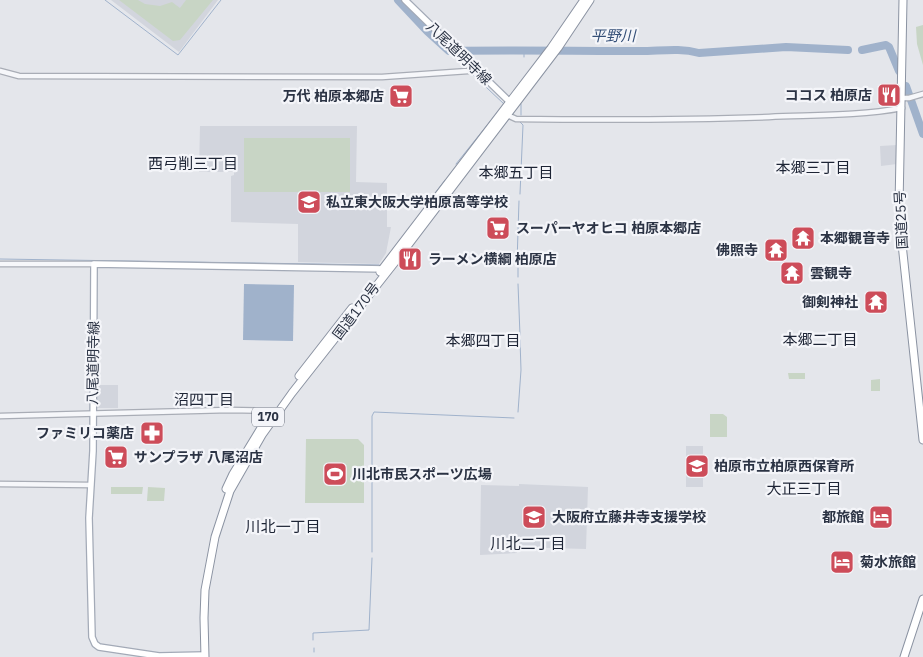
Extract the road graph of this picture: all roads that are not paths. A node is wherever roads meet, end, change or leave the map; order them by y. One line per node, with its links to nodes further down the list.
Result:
1 (405, 0): 6 (main road, 八尾道明寺線)
2 (584, 0): 5 (highway, 国道170号 / 170)
3 (590, 0): 5 (highway, 国道170号 / 170)
4 (903, 0): 9 (highway, 国道25号)
5 (553, 50): 10 (highway, 国道170号 / 170)
6 (474, 68): 7 (street); 10 (main road, 八尾道明寺線)
7 (0, 71)
8 (923, 94): 9 (street)
9 (908, 98): 11 (highway, 国道25号)
10 (512, 104): 12 (highway, 国道170号 / 170)
11 (902, 108): 12 (street); 16 (highway, 国道25号)
12 (504, 114): 15 (highway, 国道170号 / 170)
13 (0, 264): 14 (street)
14 (94, 264): 15 (main road); 18 (main road, 八尾道明寺線)
15 (385, 269): 17 (highway, 国道170号 / 170)
16 (921, 409): 20 (highway, 国道25号)
17 (276, 410): 18 (street); 24 (highway, 国道170号 / 170)
18 (92, 414): 19 (street); 22 (main road, 八尾道明寺線)
19 (0, 416)
20 (923, 440)
21 (0, 484): 22 (street)
22 (90, 485): 24 (main road, 八尾道明寺線)
23 (923, 599): 25 (highway)
24 (203, 656)
25 (904, 657)

